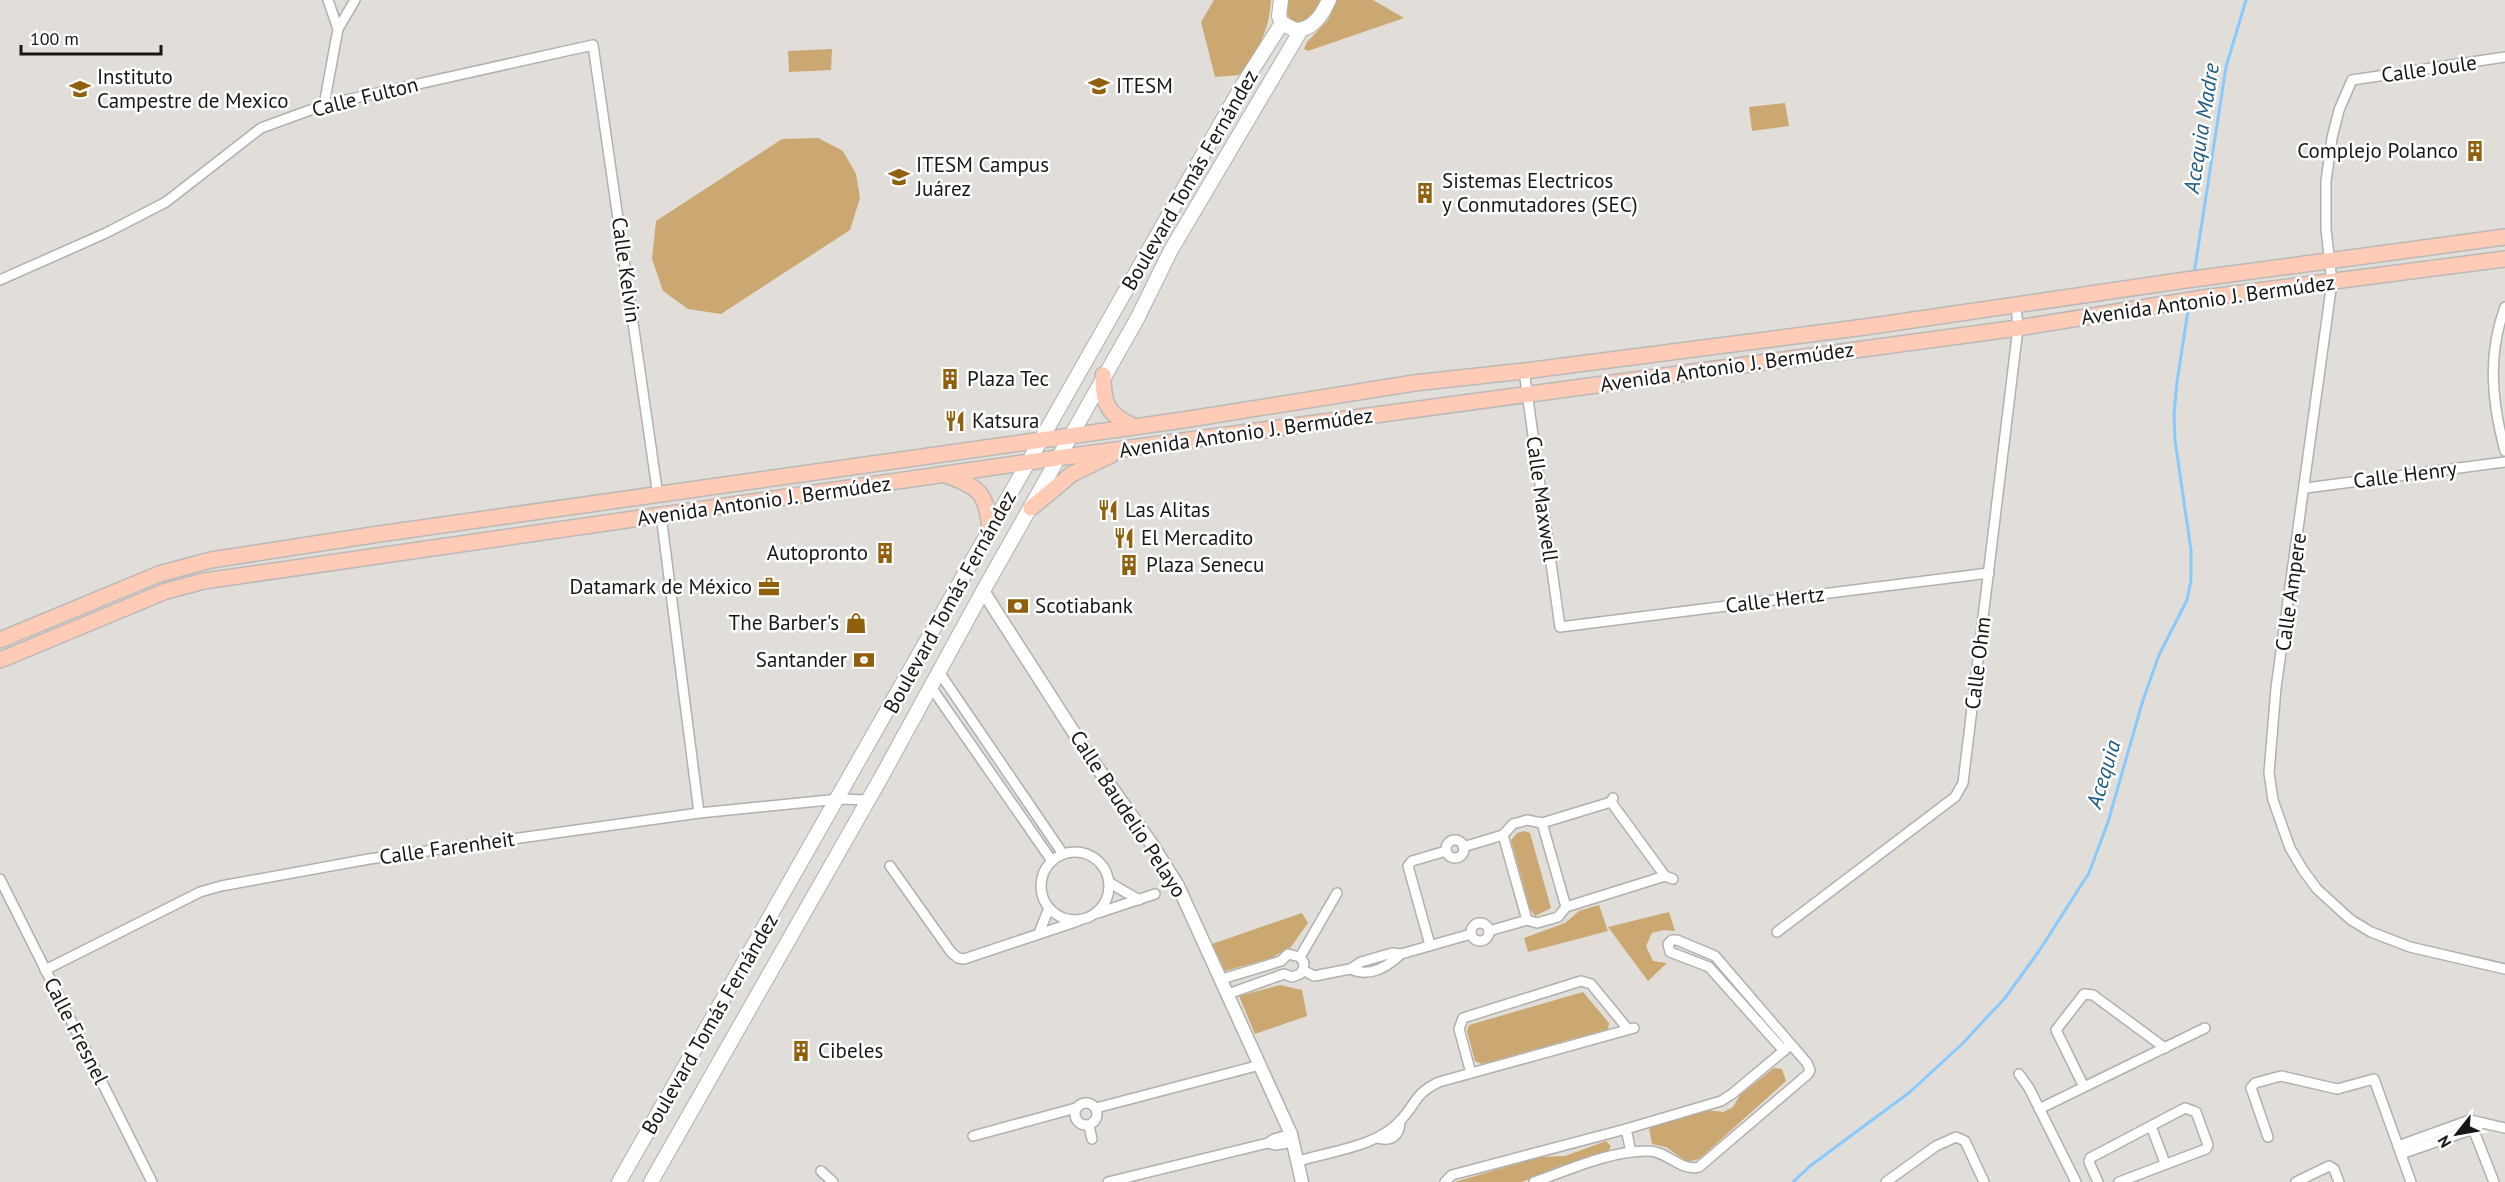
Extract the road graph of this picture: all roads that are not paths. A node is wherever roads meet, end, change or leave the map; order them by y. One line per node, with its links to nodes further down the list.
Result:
1 (328, 0): 6 (street)
2 (355, 0): 6 (street)
3 (1281, 0): 5 (main road)
4 (1329, 0): 7 (main road, Boulevard Tomás Fernández)
5 (1282, 23): 7 (main road); 13 (main road, Boulevard Tomás Fernández)
6 (339, 29): 11 (street)
7 (1301, 30): 16 (main road, Boulevard Tomás Fernández)
8 (593, 45): 11 (street, Calle Fulton); 37 (street, Calle Kelvin)
9 (2505, 57): 10 (street, Calle Joule)
10 (2352, 80): 15 (street, Calle Ampere)
11 (324, 105): 17 (street, Calle Fulton)
12 (2505, 237): 15 (main road, Avenida Antonio J. Bermúdez)
13 (1147, 254): 16 (main road); 29 (main road, Boulevard Tomás Fernández)
14 (2505, 259): 18 (main road, Avenida Antonio J. Bermúdez)
15 (2330, 261): 18 (street, Calle Ampere); 19 (main road, Avenida Antonio J. Bermúdez)
16 (1164, 264): 24 (main road, Boulevard Tomás Fernández)
17 (0, 280)
18 (2332, 282): 21 (main road, Avenida Antonio J. Bermúdez); 36 (street, Calle Ampere)
19 (2016, 305): 21 (street, Calle Ohm); 22 (main road, Avenida Antonio J. Bermúdez)
20 (2505, 307): 31 (street)
21 (2018, 328): 25 (main road, Avenida Antonio J. Bermúdez); 45 (street, Calle Ohm)
22 (1581, 362): 23 (main road, Avenida Antonio J. Bermúdez); 25 (main road)
23 (1524, 371): 26 (street, Calle Maxwell); 27 (main road, Avenida Antonio J. Bermúdez)
24 (1103, 375): 27 (main road); 28 (main road, Boulevard Tomás Fernández)
25 (1583, 386): 26 (main road, Avenida Antonio J. Bermúdez)
26 (1527, 394): 30 (main road, Avenida Antonio J. Bermúdez); 49 (street, Calle Maxwell)
27 (1133, 426): 28 (main road, Avenida Antonio J. Bermúdez)
28 (1070, 434): 29 (main road, Avenida Antonio J. Bermúdez); 32 (main road, Boulevard Tomás Fernández)
29 (1042, 438): 34 (main road, Boulevard Tomás Fernández); 37 (main road, Avenida Antonio J. Bermúdez)
30 (1123, 450): 32 (main road, Avenida Antonio J. Bermúdez); 39 (main road)
31 (2505, 452)
32 (1057, 458): 34 (main road, Avenida Antonio J. Bermúdez); 39 (main road, Boulevard Tomás Fernández)
33 (2505, 462): 36 (street, Calle Henry)
34 (1028, 463): 35 (main road, Avenida Antonio J. Bermúdez); 38 (main road, Boulevard Tomás Fernández)
35 (946, 475): 40 (main road, Avenida Antonio J. Bermúdez); 42 (main road)
36 (2306, 488): 80 (street, Calle Ampere)
37 (658, 496): 43 (main road, Avenida Antonio J. Bermúdez)
38 (1002, 508): 41 (main road); 42 (main road, Boulevard Tomás Fernández)
39 (1031, 508): 41 (main road, Boulevard Tomás Fernández)
40 (661, 515): 44 (main road, Avenida Antonio J. Bermúdez); 58 (street)
41 (1023, 522): 46 (main road, Boulevard Tomás Fernández)
42 (990, 530): 56 (main road, Boulevard Tomás Fernández)
43 (391, 533): 44 (main road); 47 (main road, Avenida Antonio J. Bermúdez)
44 (318, 563): 51 (main road, Avenida Antonio J. Bermúdez)
45 (1989, 573): 49 (street, Calle Hertz); 74 (street, Calle Ohm)
46 (983, 591): 54 (main road, Boulevard Tomás Fernández); 83 (street, Calle Baudelio Pelayo)
47 (79, 607): 48 (main road, Avenida Antonio J. Bermúdez); 51 (main road)
48 (36, 625): 50 (main road, Avenida Antonio J. Bermúdez); 52 (main road)
49 (1560, 627)
50 (0, 640)
51 (40, 644): 53 (main road, Avenida Antonio J. Bermúdez)
52 (0, 647)
53 (0, 660)
54 (939, 672): 55 (main road, Boulevard Tomás Fernández); 61 (street)
55 (931, 687): 57 (main road, Boulevard Tomás Fernández); 62 (street)
56 (839, 799): 57 (street, Calle Farenheit); 58 (street, Calle Farenheit); 113 (main road, Boulevard Tomás Fernández)
57 (868, 800): 114 (main road, Boulevard Tomás Fernández)
58 (699, 813): 79 (street, Calle Farenheit)
59 (1542, 823): 60 (street); 69 (street); 69 (street)
60 (1503, 835): 72 (street); 76 (street)
61 (1063, 854): 62 (street); 65 (street)
62 (1052, 861): 70 (street)
63 (890, 866): 75 (street)
64 (0, 879): 79 (street, Calle Fresnel)
65 (1110, 883): 68 (street); 71 (street)
66 (1337, 893): 77 (street)
67 (1155, 894): 68 (street)
68 (1139, 900): 71 (street)
69 (1566, 907): 72 (street)
70 (1049, 908): 73 (street); 75 (street)
71 (1098, 913): 73 (street)
72 (1527, 920): 76 (street)
73 (1078, 921): 75 (street)
74 (1777, 932)
75 (1039, 933)
76 (1430, 945): 81 (street)
77 (1300, 957): 78 (street); 81 (street)
78 (1281, 962): 82 (street); 83 (street)
79 (45, 969): 112 (street, Calle Fresnel)
80 (2505, 969)
81 (1303, 970): 82 (street)
82 (1284, 974): 86 (street)
83 (1222, 979): 86 (street, Calle Baudelio Pelayo)
84 (1741, 984): 85 (street); 85 (street); 88 (street)
85 (1732, 992): 88 (street)
86 (1228, 994): 90 (street, Calle Baudelio Pelayo)
87 (2205, 1028): 89 (street)
88 (1787, 1047): 101 (street); 107 (street)
89 (2165, 1048): 93 (street); 93 (street)
90 (1260, 1065): 95 (street); 104 (street, Calle Baudelio Pelayo)
91 (1471, 1073): 91 (street); 108 (street)
92 (2019, 1074): 96 (street)
93 (2084, 1088): 96 (street)
94 (1076, 1108): 95 (street); 98 (street); 102 (street)
95 (1096, 1108): 98 (street)
96 (2039, 1109): 122 (street)
97 (2475, 1124): 100 (street); 106 (street); 127 (street)
98 (1089, 1126): 105 (street)
99 (2151, 1126): 109 (street); 109 (street); 111 (street)
100 (2505, 1128)
101 (1626, 1129): 107 (street); 118 (street)
102 (973, 1136)
103 (2268, 1137): 106 (street)
104 (1293, 1138): 108 (street, Calle Baudelio Pelayo); 116 (street)
105 (1092, 1139)
106 (2400, 1150): 126 (street)
107 (1631, 1152): 119 (street)
108 (1299, 1161): 117 (street, Calle Baudelio Pelayo)
109 (2165, 1163): 123 (street)
110 (821, 1171): 115 (street)
111 (2096, 1178): 122 (street)
112 (152, 1182)
113 (619, 1182)
114 (651, 1182)
115 (832, 1182)
116 (1108, 1182)
117 (1302, 1182)
118 (1445, 1182)
119 (1534, 1182)
120 (1886, 1182): 121 (street)
121 (1984, 1182)
122 (2076, 1182)
123 (2119, 1182)
124 (2296, 1182): 125 (street)
125 (2339, 1182)
126 (2411, 1182)
127 (2494, 1182)

